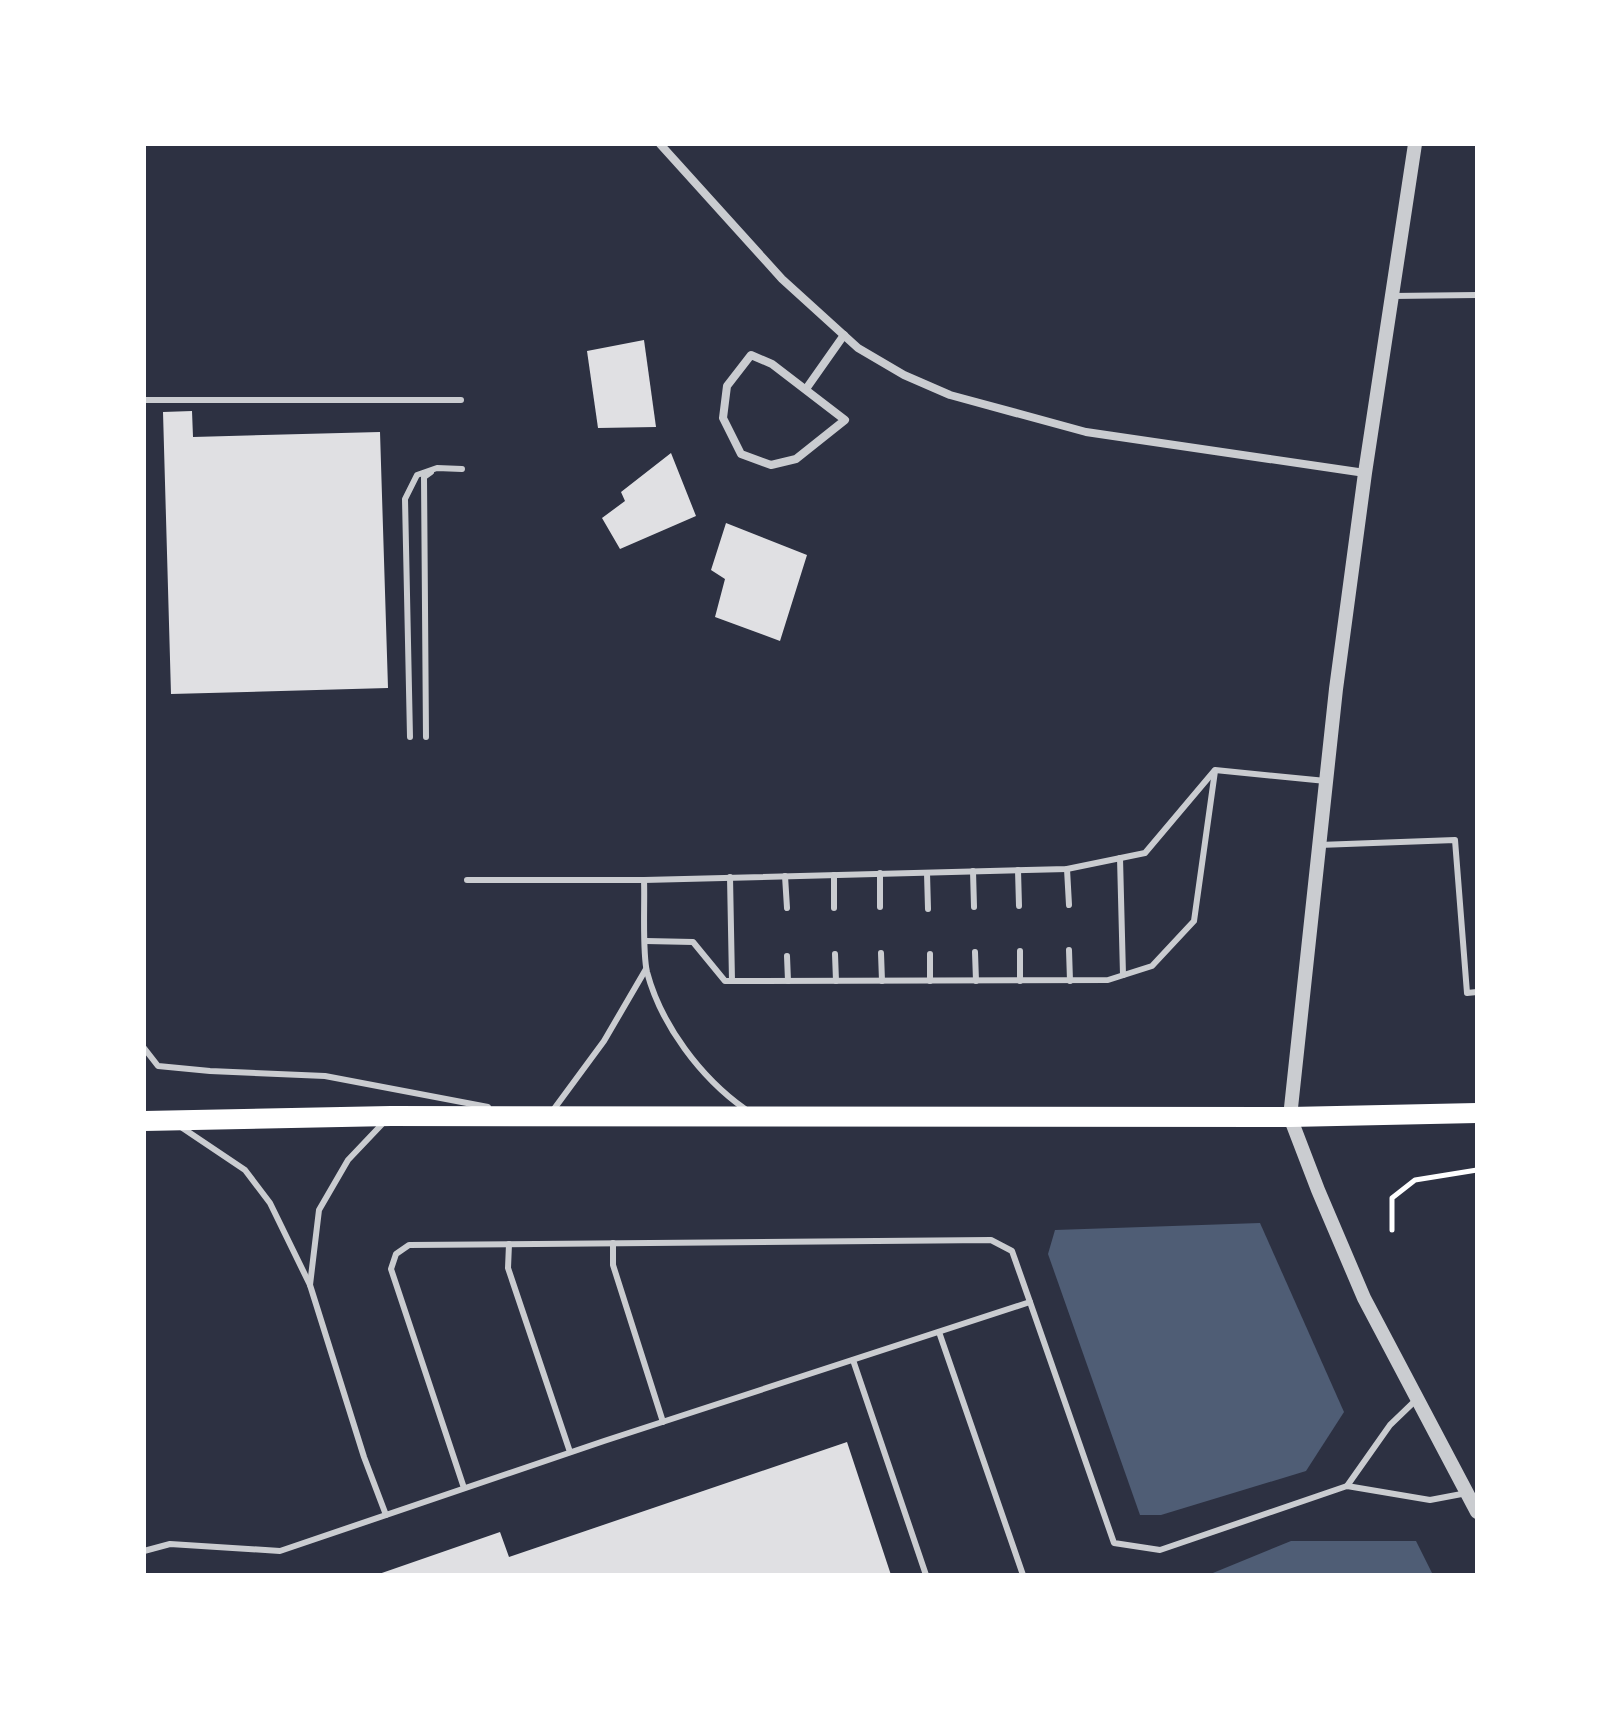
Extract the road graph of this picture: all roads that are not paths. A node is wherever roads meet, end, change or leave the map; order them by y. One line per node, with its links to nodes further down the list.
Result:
1 (660, 144): 5 (street)
2 (1415, 144): 4 (street)
3 (1477, 295): 4 (lane)
4 (1392, 296): 11 (street)
5 (844, 335): 6 (street); 11 (street)
6 (806, 389): 6 (street)
7 (144, 400): 8 (lane)
8 (461, 400)
9 (437, 468): 10 (lane); 12 (lane); 13 (lane)
10 (462, 469)
11 (1365, 473): 15 (street)
12 (410, 737)
13 (426, 737)
14 (1215, 770): 15 (lane); 17 (lane); 44 (lane)
15 (1326, 781): 16 (street)
16 (1319, 845): 53 (lane); 59 (street)
17 (1120, 858): 18 (lane); 44 (lane)
18 (1067, 869): 19 (lane); 28 (lane)
19 (1018, 870): 20 (lane); 29 (lane)
20 (973, 871): 22 (lane); 31 (lane)
21 (880, 873): 22 (lane); 23 (lane); 30 (lane)
22 (927, 873): 34 (lane)
23 (834, 875): 24 (lane); 33 (lane)
24 (785, 876): 25 (lane); 32 (lane)
25 (730, 877): 27 (lane); 45 (lane)
26 (467, 880): 27 (lane)
27 (644, 880): 35 (lane)
28 (1069, 905)
29 (1019, 906)
30 (880, 907)
31 (974, 907)
32 (787, 908)
33 (834, 908)
34 (928, 909)
35 (646, 941): 43 (lane); 45 (lane)
36 (1069, 950): 52 (lane)
37 (1020, 951): 51 (lane)
38 (975, 952): 50 (lane)
39 (881, 953): 48 (lane)
40 (835, 954): 47 (lane)
41 (930, 954): 49 (lane)
42 (787, 956): 46 (lane)
43 (646, 969): 57 (lane); 58 (lane)
44 (1123, 975): 52 (lane)
45 (732, 981): 46 (lane)
46 (788, 981): 47 (lane)
47 (836, 981): 48 (lane)
48 (882, 981): 49 (lane)
49 (930, 981): 50 (lane)
50 (976, 981): 51 (lane)
51 (1020, 981): 52 (lane)
52 (1070, 981)
53 (1477, 992)
54 (144, 1048): 57 (lane)
55 (1477, 1113): 59 (main road)
56 (391, 1116): 57 (main road); 60 (main road); 64 (lane)
57 (542, 1116): 58 (main road)
58 (754, 1116): 59 (main road)
59 (1290, 1117): 68 (street)
60 (170, 1119): 61 (main road); 64 (lane)
61 (144, 1121)
62 (613, 1243): 63 (lane); 65 (lane); 69 (lane)
63 (509, 1244): 70 (lane); 72 (lane)
64 (310, 1285): 75 (lane)
65 (1030, 1302): 66 (lane); 71 (lane)
66 (939, 1332): 67 (lane); 78 (lane)
67 (853, 1360): 69 (lane); 77 (lane)
68 (1417, 1398): 71 (lane); 73 (street)
69 (663, 1422): 70 (lane)
70 (570, 1452): 72 (lane)
71 (1347, 1486): 73 (lane)
72 (464, 1488): 75 (lane)
73 (1467, 1493): 74 (street)
74 (1477, 1512)
75 (386, 1515): 76 (lane)
76 (144, 1551)
77 (926, 1575)
78 (1023, 1575)

